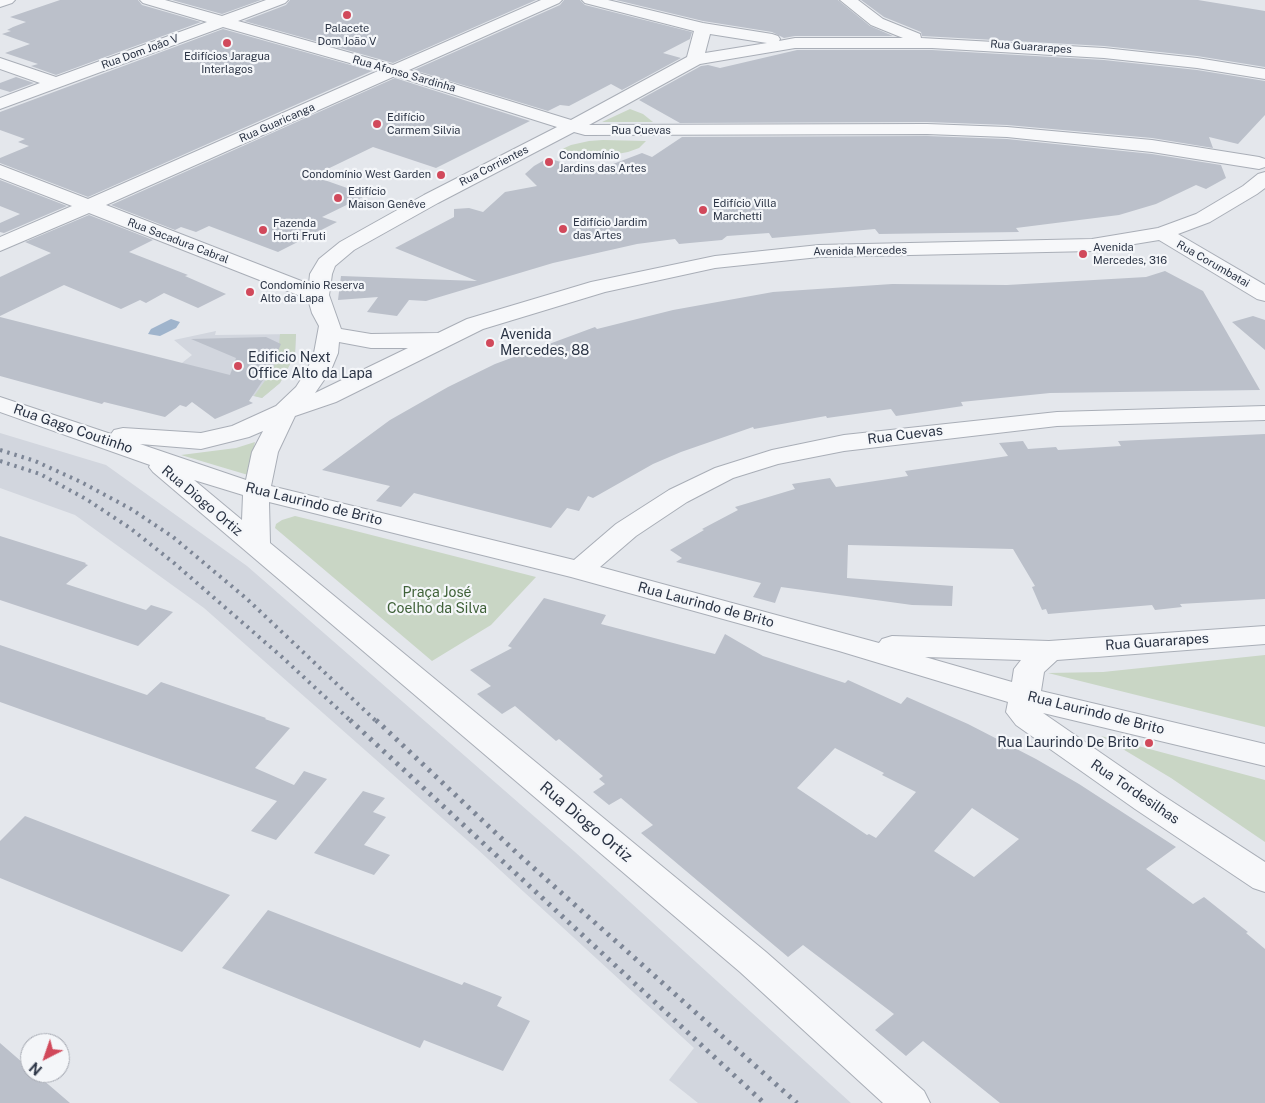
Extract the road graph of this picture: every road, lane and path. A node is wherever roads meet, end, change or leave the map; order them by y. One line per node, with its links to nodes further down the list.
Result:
1 (8, 0): 7 (street)
2 (148, 0): 8 (street, Rua Afonso Sardinha)
3 (280, 0): 8 (street, Rua Dom João V)
4 (554, 0): 16 (street, Rua Guaricanga)
5 (590, 0): 10 (street)
6 (848, 0): 9 (street)
7 (0, 2)
8 (223, 21): 16 (street, Rua Afonso Sardinha); 18 (street, Rua Dom João V)
9 (877, 22): 12 (street); 13 (street)
10 (703, 28): 11 (street); 14 (street)
11 (795, 43): 12 (street, Rua Guararapes); 14 (street, Rua Corrientes)
12 (853, 43): 13 (street, Rua Guararapes)
13 (932, 43): 17 (street, Rua Guararapes)
14 (695, 60): 20 (street, Rua Corrientes)
15 (0, 63): 18 (street)
16 (395, 71): 20 (street, Rua Afonso Sardinha); 23 (street, Rua Guaricanga)
17 (1265, 74)
18 (56, 83): 19 (street, Rua Dom João V)
19 (0, 104)
20 (572, 126): 21 (street, Rua Cuevas); 27 (street, Rua Corrientes)
21 (1261, 170): 24 (street, Avenida Mercedes)
22 (0, 171): 23 (street, Rua Sacadura Cabral)
23 (89, 206): 25 (street, Rua Guaricanga); 27 (street, Rua Sacadura Cabral)
24 (1162, 233): 26 (street, Rua Corumbatai); 29 (street, Avenida Mercedes)
25 (0, 245)
26 (1265, 294)
27 (318, 295): 28 (street)
28 (329, 334): 29 (street, Avenida Mercedes); 31 (street)
29 (451, 337): 31 (street, Avenida Mercedes)
30 (0, 404): 33 (street, Rua Gago Coutinho)
31 (285, 411): 33 (street); 35 (street)
32 (1265, 413): 37 (street, Rua Cuevas)
33 (65, 427): 34 (street, Rua Gago Coutinho)
34 (147, 455): 35 (street, Rua Laurindo de Brito); 36 (street, Rua Diogo Ortiz)
35 (257, 494): 36 (street, Rua Diogo Ortiz); 37 (street, Rua Laurindo de Brito)
36 (257, 547): 44 (street, Rua Diogo Ortiz)
37 (579, 570): 39 (street, Rua Laurindo de Brito)
38 (1265, 635): 40 (street, Rua Guararapes)
39 (849, 644): 40 (street, Rua Guararapes); 41 (street, Rua Laurindo de Brito)
40 (1050, 650): 41 (street)
41 (1024, 695): 42 (street, Rua Laurindo de Brito); 43 (street, Rua Tordesilhas)
42 (1265, 755)
43 (1265, 878)
44 (910, 1103)

